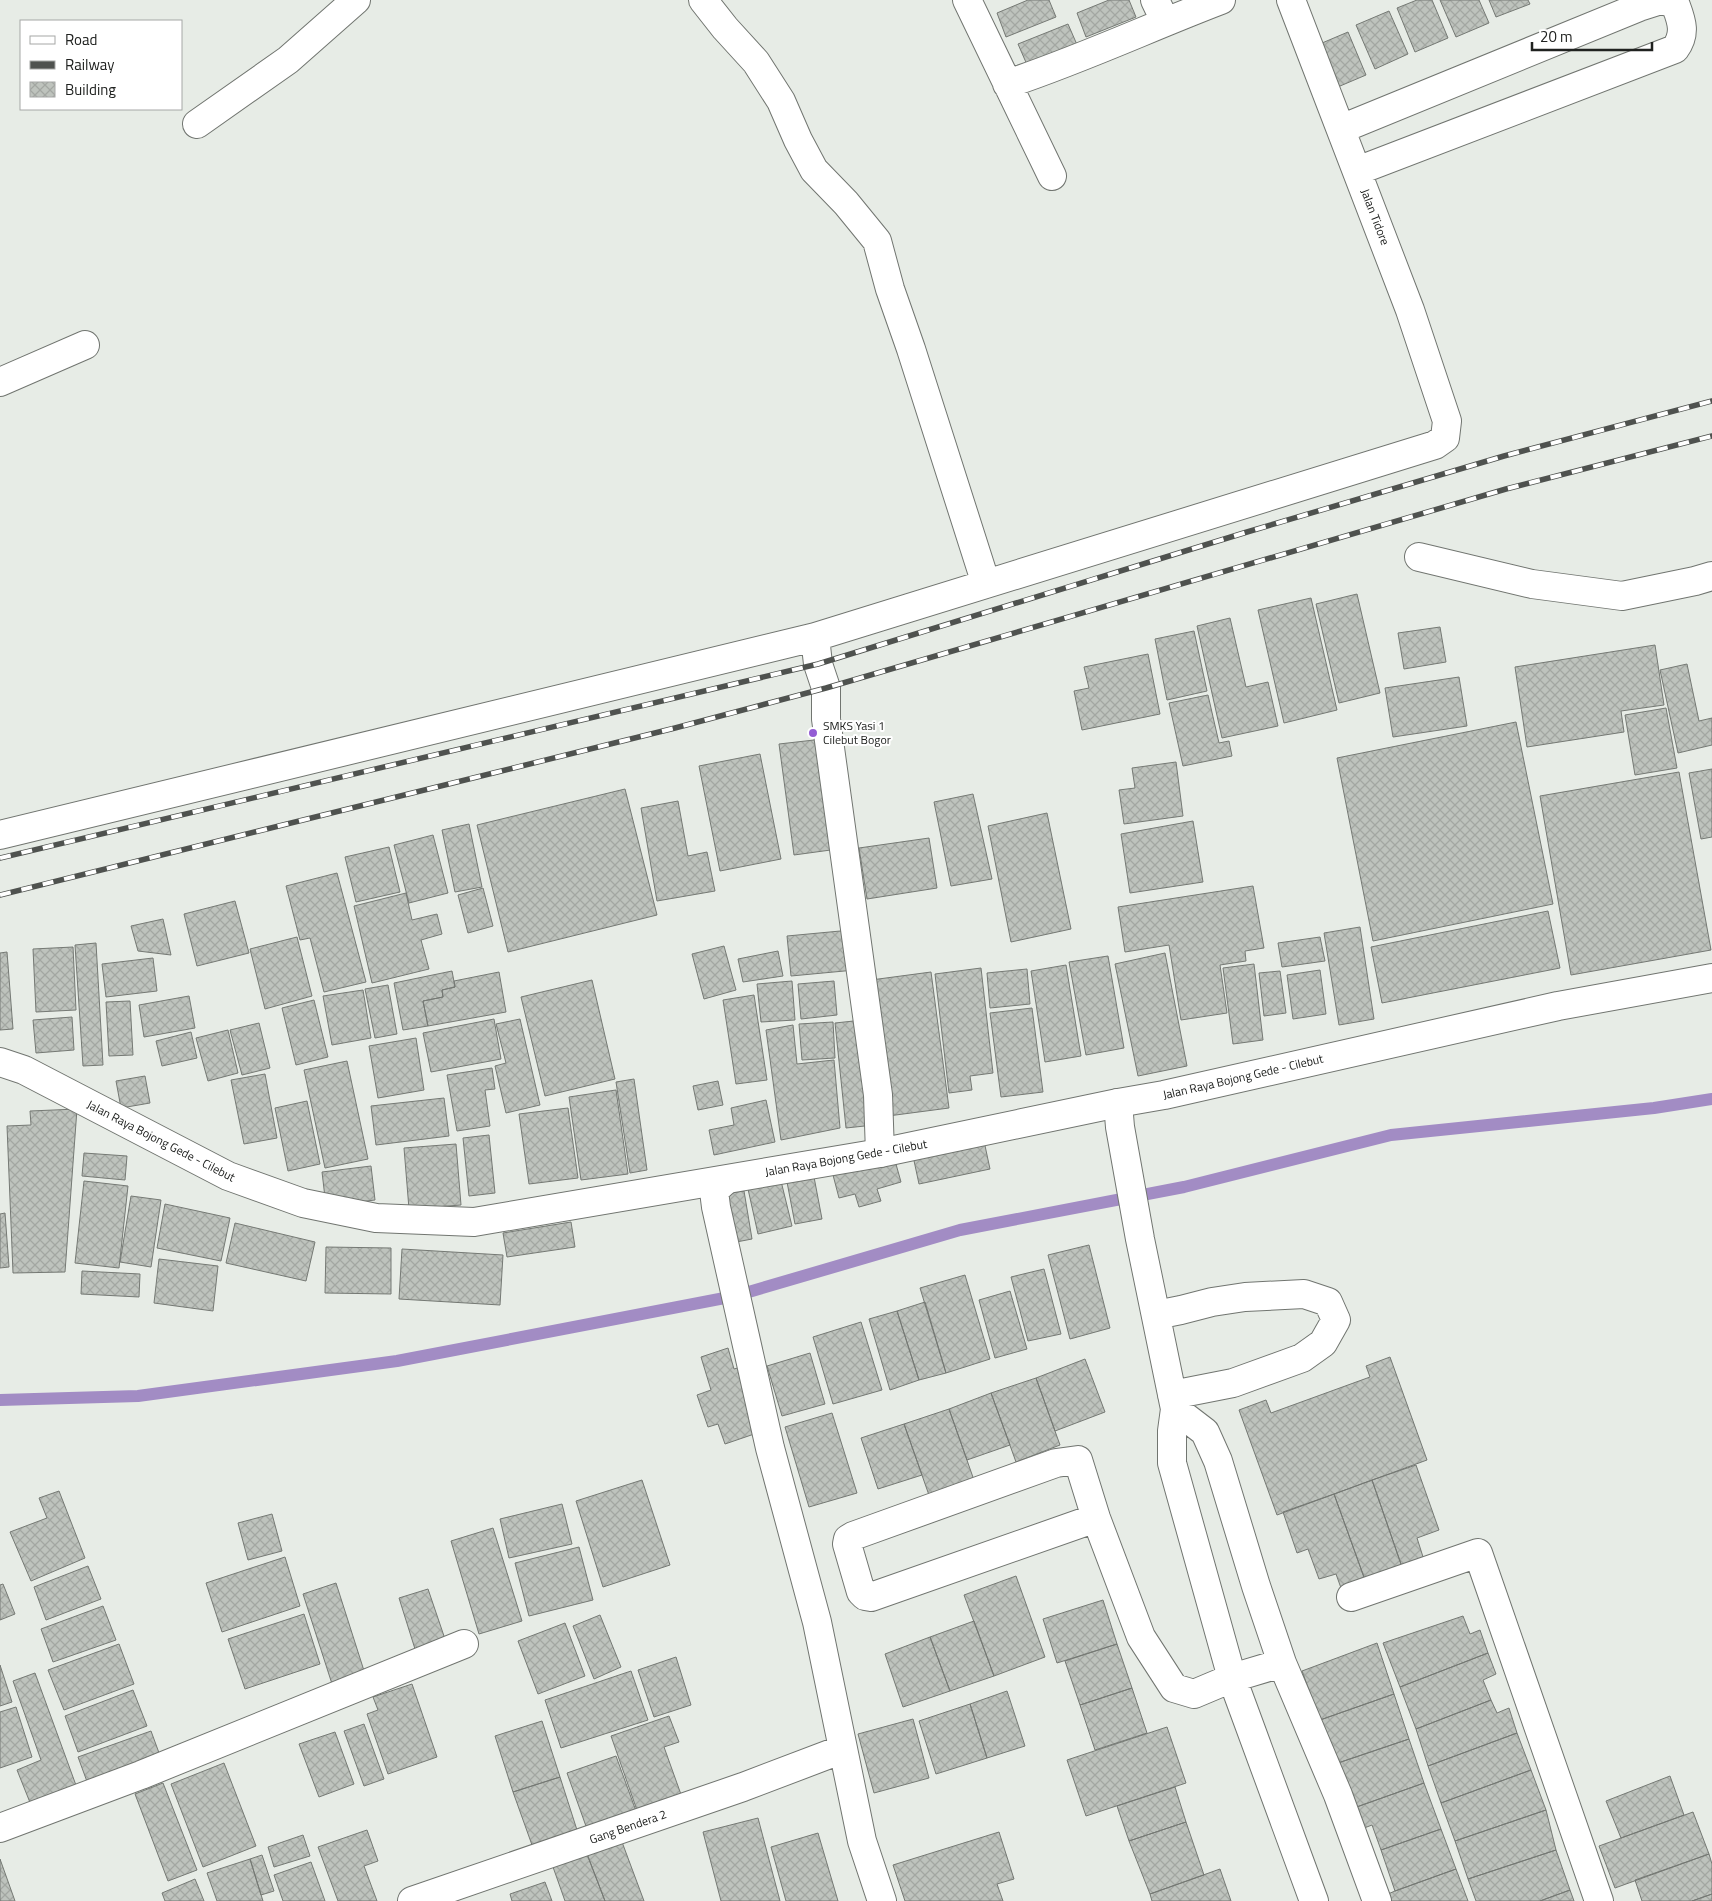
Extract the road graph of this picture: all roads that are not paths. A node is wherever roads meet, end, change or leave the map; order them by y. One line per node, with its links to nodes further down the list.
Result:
1 (356, 0): 9 (street)
2 (703, 0): 17 (street)
3 (967, 0): 8 (street)
4 (1221, 0): 7 (street)
5 (1291, 0): 10 (street, Jalan Tidore)
6 (1663, 0): 10 (street); 11 (street)
7 (1160, 11): 8 (street)
8 (1007, 84): 12 (street)
9 (197, 124)
10 (1341, 129): 11 (street, Jalan Tidore)
11 (1358, 171): 17 (street, Jalan Tidore)
12 (1052, 176)
13 (85, 344): 14 (street)
14 (0, 382)
15 (1419, 557): 16 (street)
16 (1712, 576)
17 (986, 584): 18 (street)
18 (815, 637): 19 (street); 23 (street)
19 (0, 836)
20 (1712, 978): 22 (street, Jalan Raya Bojong Gede - Cilebut)
21 (0, 1062): 24 (street, Jalan Raya Bojong Gede - Cilebut)
22 (1119, 1115): 23 (street, Jalan Raya Bojong Gede - Cilebut); 25 (street)
23 (880, 1153): 24 (street, Jalan Raya Bojong Gede - Cilebut)
24 (726, 1180): 32 (street)
25 (1156, 1315): 26 (street); 26 (street)
26 (1174, 1402): 30 (street); 31 (street)
27 (1096, 1518): 27 (street); 31 (street)
28 (1351, 1597): 38 (street)
29 (464, 1644): 33 (street)
30 (1282, 1663): 31 (street); 37 (street)
31 (1232, 1678): 36 (street)
32 (843, 1749): 34 (street, Gang Bendera 2); 35 (street)
33 (0, 1828)
34 (412, 1901)
35 (882, 1901)
36 (1314, 1901)
37 (1377, 1901)
38 (1599, 1901)

